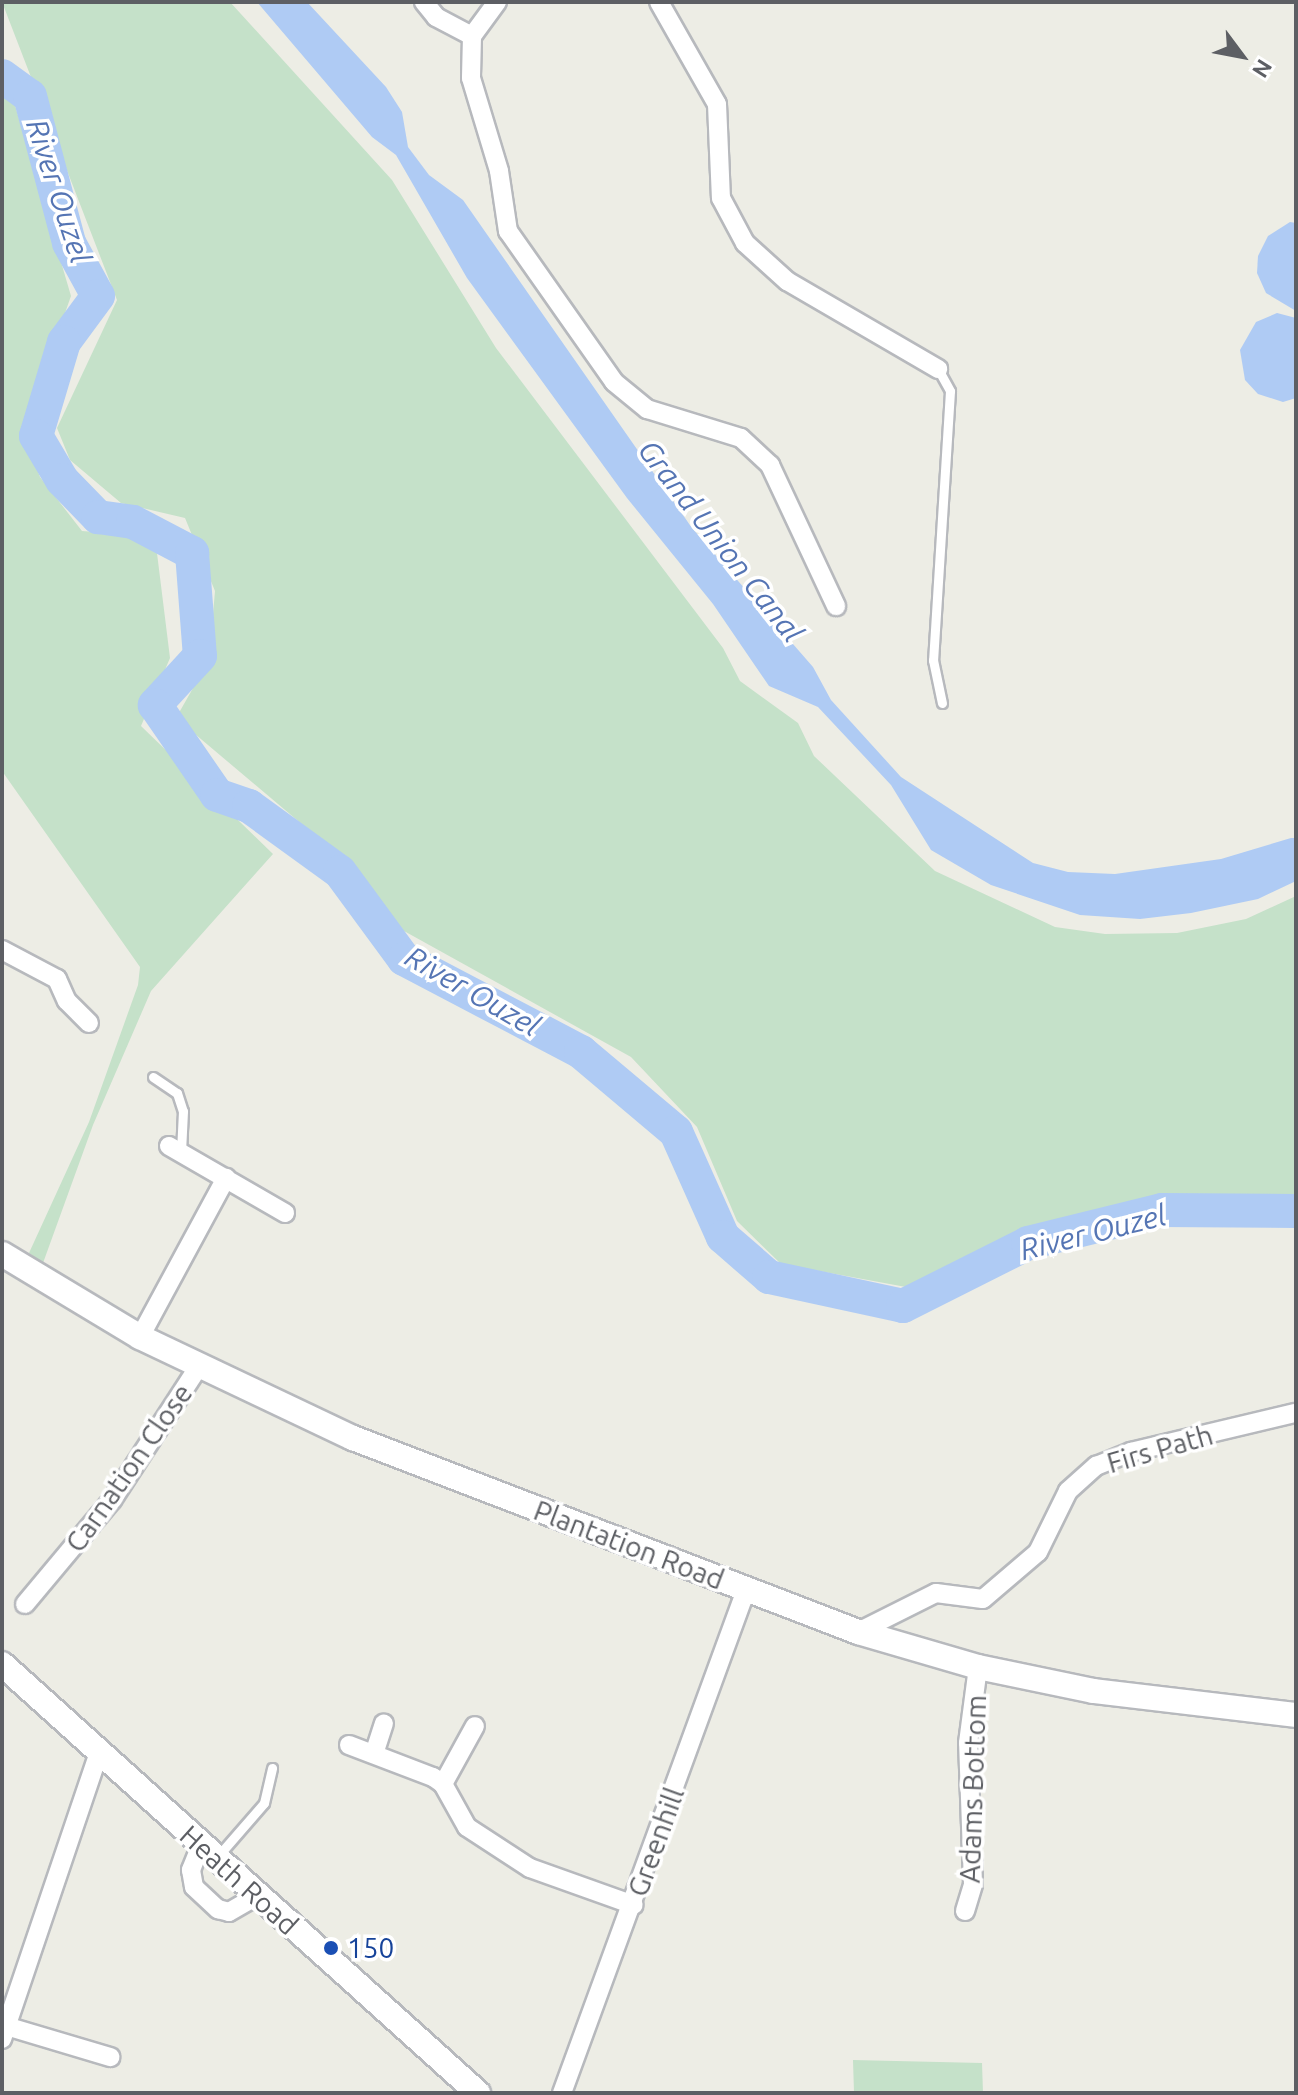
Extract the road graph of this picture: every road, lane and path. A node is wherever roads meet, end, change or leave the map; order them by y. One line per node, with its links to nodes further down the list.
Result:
1 (424, 2): 4 (street)
2 (497, 2): 4 (street)
3 (659, 2): 5 (street)
4 (472, 36): 6 (street)
5 (938, 369): 7 (lane)
6 (836, 606)
7 (942, 703)
8 (2, 950): 9 (street)
9 (89, 1023)
10 (153, 1077): 11 (lane)
11 (175, 1149): 12 (street)
12 (226, 1178): 13 (street); 15 (street)
13 (285, 1213)
14 (2, 1254): 15 (street, Plantation Road)
15 (140, 1337): 16 (street, Plantation Road)
16 (199, 1366): 18 (street, Plantation Road); 19 (street, Carnation Close)
17 (1295, 1413): 20 (street, Firs Path)
18 (746, 1590): 20 (street, Plantation Road); 33 (street, Greenhill)
19 (25, 1604)
20 (858, 1632): 22 (street, Plantation Road)
21 (2, 1664): 27 (street, Heath Road)
22 (978, 1667): 23 (street, Plantation Road); 34 (street, Adams Bottom)
23 (1296, 1715)
24 (384, 1724): 28 (street)
25 (475, 1726): 30 (street)
26 (349, 1745): 28 (street)
27 (99, 1752): 31 (street, Heath Road); 35 (street)
28 (374, 1754): 30 (street)
29 (272, 1768): 31 (lane)
30 (443, 1784): 33 (street)
31 (208, 1852): 32 (street, Heath Road); 32 (street)
32 (257, 1896): 37 (street, Heath Road)
33 (634, 1905): 38 (street, Greenhill)
34 (965, 1911)
35 (4, 2032): 36 (street)
36 (110, 2057)
37 (478, 2093)
38 (562, 2093)

